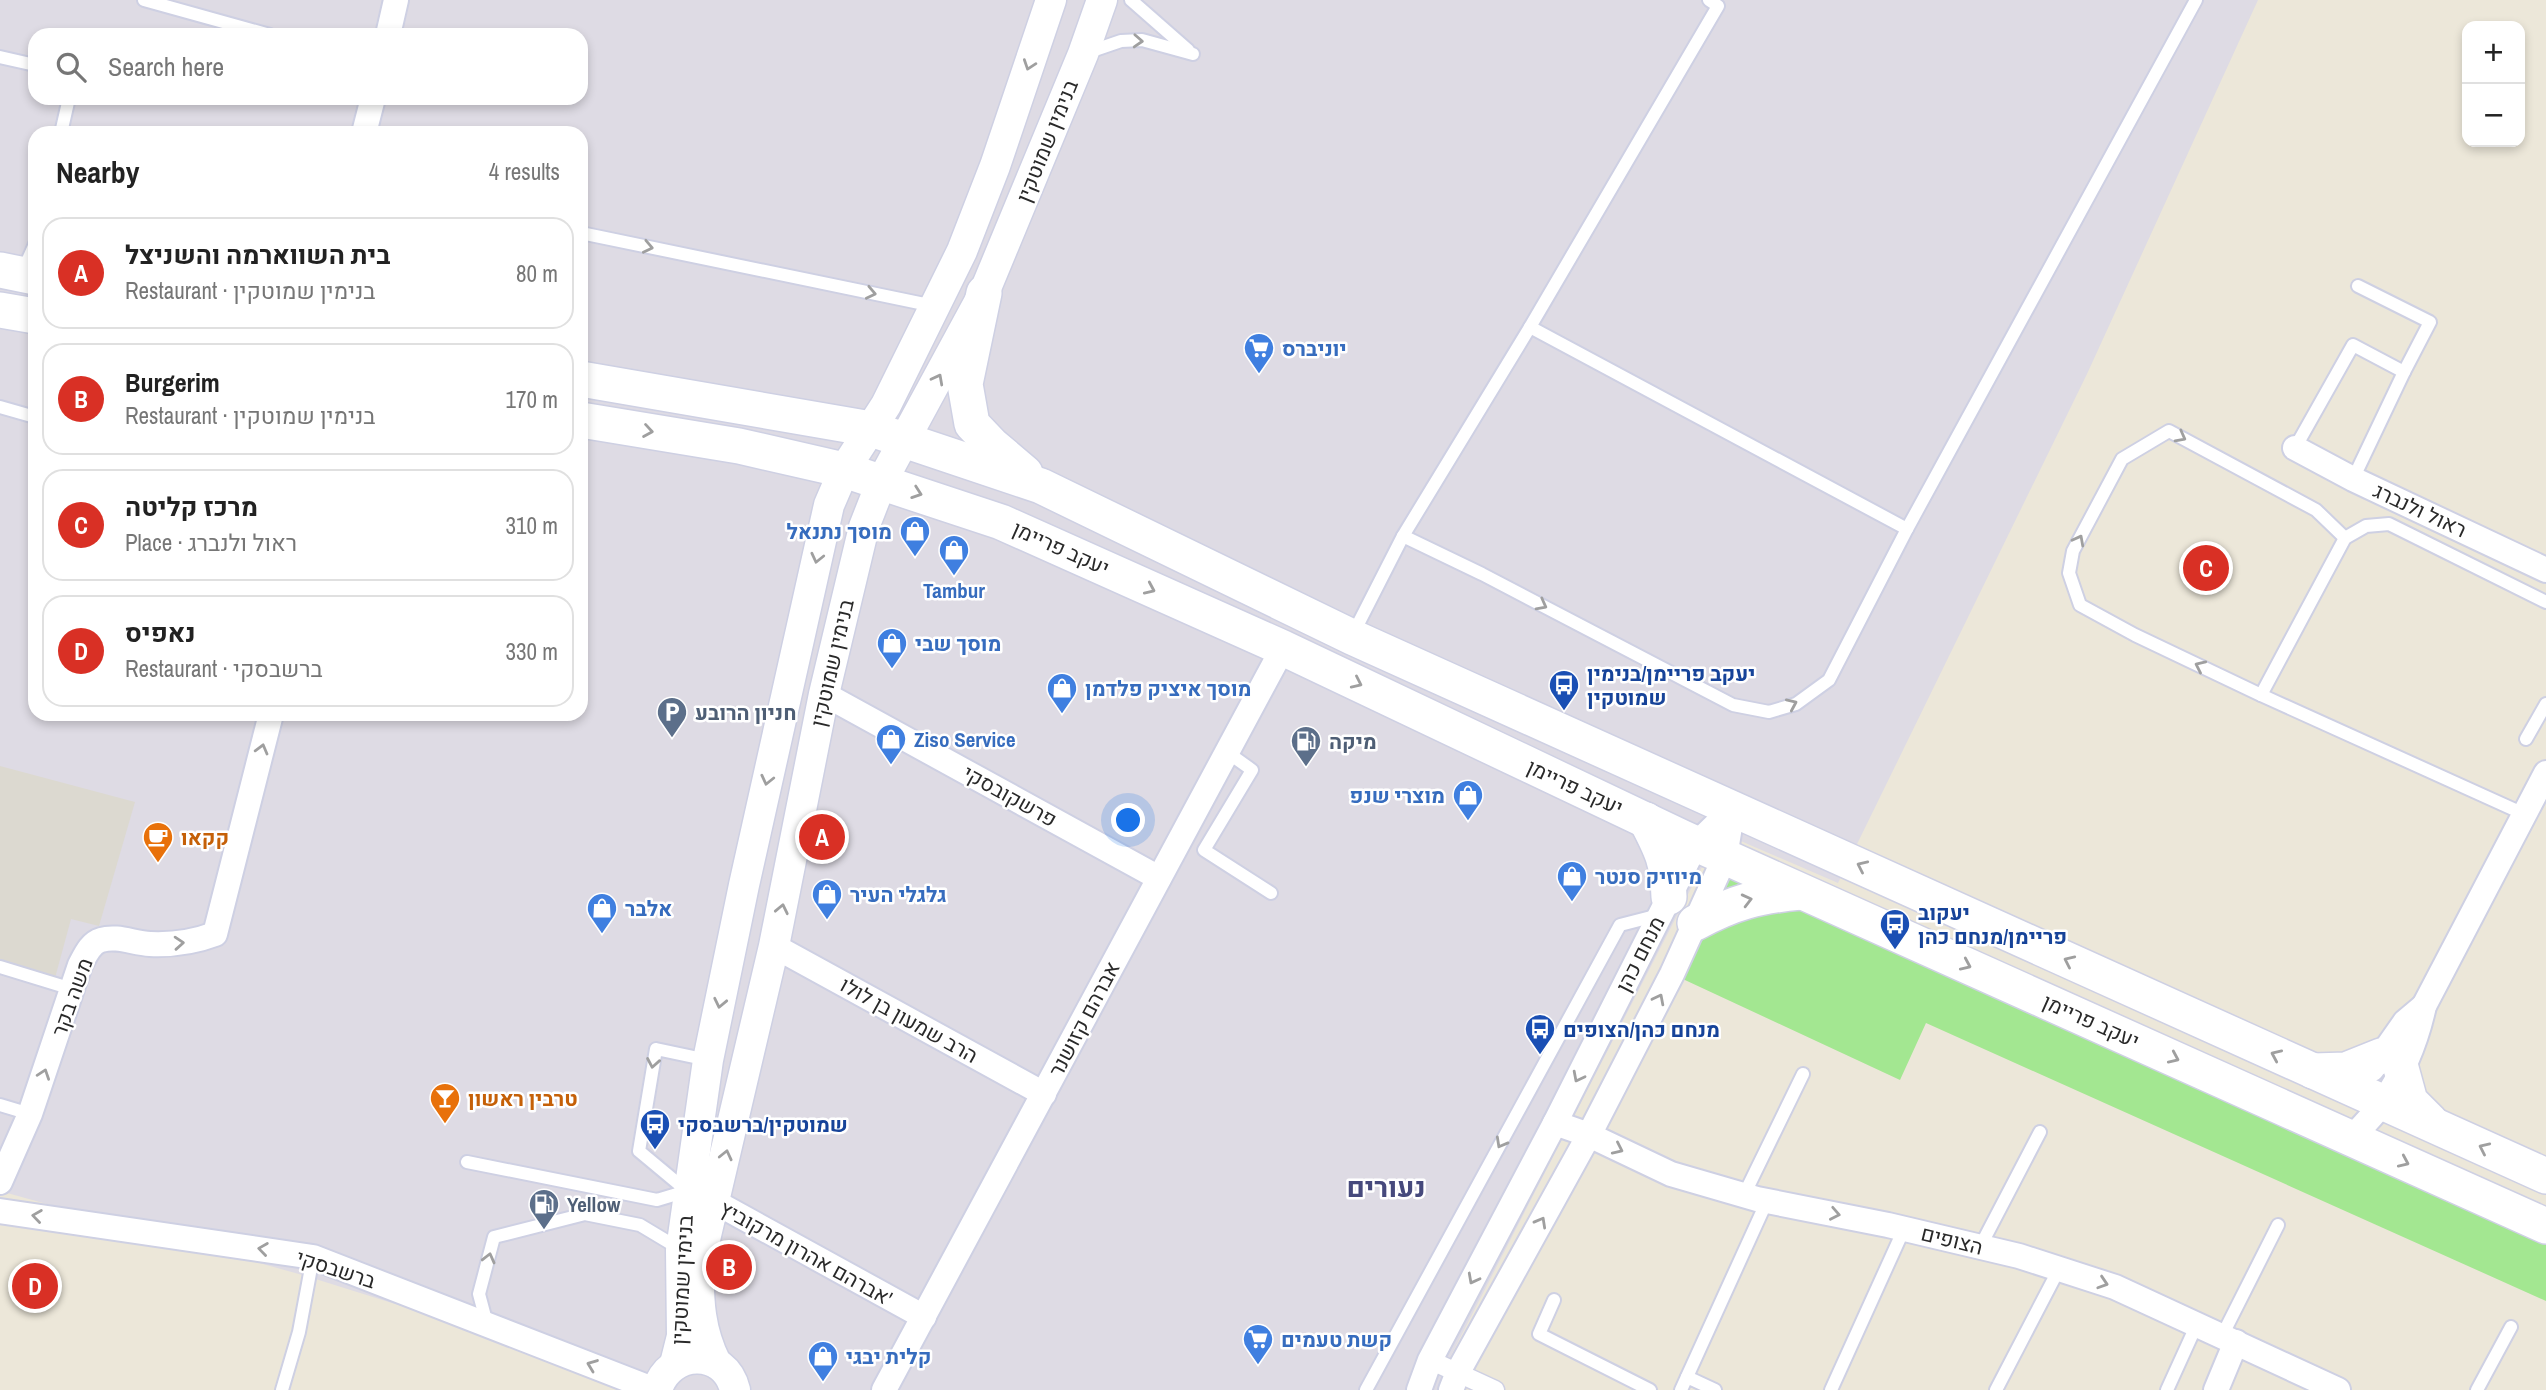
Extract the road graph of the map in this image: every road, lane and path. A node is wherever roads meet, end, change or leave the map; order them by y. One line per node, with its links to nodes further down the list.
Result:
1 (144, 0): 8 (lane)
2 (397, 0): 9 (street)
3 (1051, 0): 20 (street, בנימין שמוטקין, one-way to 20)
4 (1102, 0): 10 (street, בנימין שמוטקין)
5 (1131, 0): 10 (lane, one-way to 5)
6 (2196, 0): 36 (lane)
7 (1716, 2): 23 (lane)
8 (245, 28)
9 (390, 28)
10 (1083, 54): 19 (street, בנימין שמוטקין)
11 (0, 57): 12 (lane)
12 (28, 63)
13 (67, 105): 15 (lane)
14 (371, 105): 16 (street)
15 (63, 126)
16 (366, 126)
17 (588, 234): 20 (lane, one-way to 20)
18 (2358, 286): 24 (lane)
19 (984, 293): 30 (street, בנימין שמוטקין, one-way to 19); 35 (main road)
20 (936, 306): 29 (street, בנימין שמוטקין)
21 (0, 310): 22 (main road)
22 (28, 315)
23 (1530, 327): 36 (lane); 37 (lane)
24 (2403, 372): 31 (lane); 33 (lane)
25 (588, 380): 29 (main road, יעקב פריימן)
26 (0, 408): 27 (lane)
27 (28, 414)
28 (588, 421): 32 (main road, יעקב פריימן, one-way to 32)
29 (871, 429): 30 (main road, יעקב פריימן); 32 (street, בנימין שמוטקין)
30 (906, 440): 34 (street, בנימין שמוטקין); 35 (main road, יעקב פריימן)
31 (2295, 448): 33 (street, ראול ולנברג)
32 (844, 470): 34 (main road, יעקב פריימן); 62 (street, בנימין שמוטקין, one-way to 62)
33 (2353, 479): 39 (street, ראול ולנברג)
34 (882, 481): 42 (main road, יעקב פריימן, one-way to 42); 43 (street, בנימין שמוטקין)
35 (1041, 486): 41 (main road, יעקב פריימן)
36 (1907, 529): 37 (lane, one-way to 36)
37 (1403, 536): 41 (lane)
38 (2345, 538): 40 (lane); 44 (lane); 44 (lane, one-way to 38)
39 (2546, 570)
40 (2546, 602)
41 (1352, 637): 50 (main road, יעקב פריימן)
42 (1283, 648): 48 (street, אברהם קזושנר); 52 (main road, יעקב פריימן, one-way to 52)
43 (824, 694): 54 (street, פרשקובסקי); 59 (street, בנימין שמוטקין, one-way to 43)
44 (2261, 695): 51 (lane)
45 (2546, 704): 47 (lane)
46 (269, 721): 61 (street, משה בקר, one-way to 46)
47 (2526, 739)
48 (1227, 752): 54 (street, אברהם קזושנר); 56 (lane)
49 (2546, 773): 51 (street)
50 (1733, 807): 53 (street, מנחם כהן); 64 (main road, יעקב פריימן, one-way to 50)
51 (2524, 814): 63 (street)
52 (1646, 820): 53 (main road, יעקב פריימן); 57 (main road)
53 (1710, 850): 55 (main road, יעקב פריימן); 57 (street, מנחם כהן); 58 (street, מנחם כהן)
54 (1159, 878): 66 (street, אברהם קזושנר)
55 (1804, 892): 58 (main road, one-way to 55); 74 (main road, יעקב פריימן, one-way to 74)
56 (1271, 893)
57 (1664, 906): 70 (street, מנחם כהן, one-way to 70); 104 (lane, one-way to 104)
58 (1695, 923): 73 (street, מנחם כהן, one-way to 58)
59 (774, 946): 66 (street, הרב שמעון בן לולו); 79 (street, בנימין שמוטקין, one-way to 59)
60 (0, 967): 61 (lane)
61 (72, 989): 69 (street, משה בקר, one-way to 61)
62 (708, 1060): 79 (street, בנימין שמוטקין); 79 (lane, one-way to 79)
63 (2391, 1062): 64 (main road); 67 (street); 71 (main road)
64 (2311, 1070): 67 (main road, יעקב פריימן)
65 (1803, 1074): 78 (lane)
66 (1044, 1094): 90 (street, אברהם קזושנר)
67 (2371, 1097): 71 (main road, יעקב פריימן); 74 (street)
68 (0, 1105): 69 (lane)
69 (30, 1114): 77 (street, משה בקר)
70 (1555, 1123): 73 (street, הצופים); 95 (street, מנחם כהן, one-way to 95)
71 (2435, 1126): 76 (main road, יעקב פריימן, one-way to 71)
72 (2040, 1132): 85 (lane)
73 (1589, 1135): 78 (street, הצופים, one-way to 78); 99 (street, מנחם כהן, one-way to 73)
74 (2351, 1138): 83 (main road, יעקב פריימן, one-way to 83)
75 (467, 1162): 79 (lane)
76 (2546, 1176)
77 (0, 1182)
78 (1744, 1195): 80 (street, הצופים)
79 (701, 1196): 86 (street, בנימין שמוטקין); 90 (street, אברהם אהרון מרקוביץ'); 96 (street, בנימין שמוטקין)
80 (1768, 1201): 84 (street, הצופים, one-way to 84); 98 (lane)
81 (0, 1211): 87 (street, ברשבסקי, one-way to 81)
82 (2278, 1225): 94 (lane)
83 (2546, 1226)
84 (1904, 1228): 85 (street, הצופים); 110 (lane)
85 (1980, 1247): 88 (street, הצופים)
86 (681, 1250): 91 (lane, one-way to 86); 97 (street, בנימין שמוטקין)
87 (313, 1257): 91 (street, ברשבסקי); 100 (lane)
88 (2059, 1269): 92 (street, הצופים, one-way to 92); 111 (lane)
89 (1554, 1300): 107 (lane)
90 (923, 1317): 103 (street, אברהם קזושנר)
91 (487, 1324): 101 (street, ברשבסקי, one-way to 91)
92 (2197, 1324): 94 (street, הצופים); 112 (lane)
93 (2511, 1327): 115 (lane)
94 (2229, 1339): 113 (street); 114 (street, הצופים)
95 (1430, 1360): 99 (street); 105 (street, מנחם כהן)
96 (716, 1363): 97 (street); 102 (street, בנימין שמוטקין)
97 (675, 1364): 101 (street)
98 (1687, 1377): 108 (lane); 109 (lane)
99 (1454, 1381): 106 (street)
100 (282, 1390)
101 (656, 1390)
102 (735, 1390)
103 (884, 1390)
104 (1366, 1390)
105 (1419, 1390)
106 (1495, 1390)
107 (1650, 1390)
108 (1681, 1390)
109 (1715, 1390)
110 (1831, 1390)
111 (1996, 1390)
112 (2167, 1390)
113 (2216, 1390)
114 (2338, 1390)
115 (2477, 1390)

